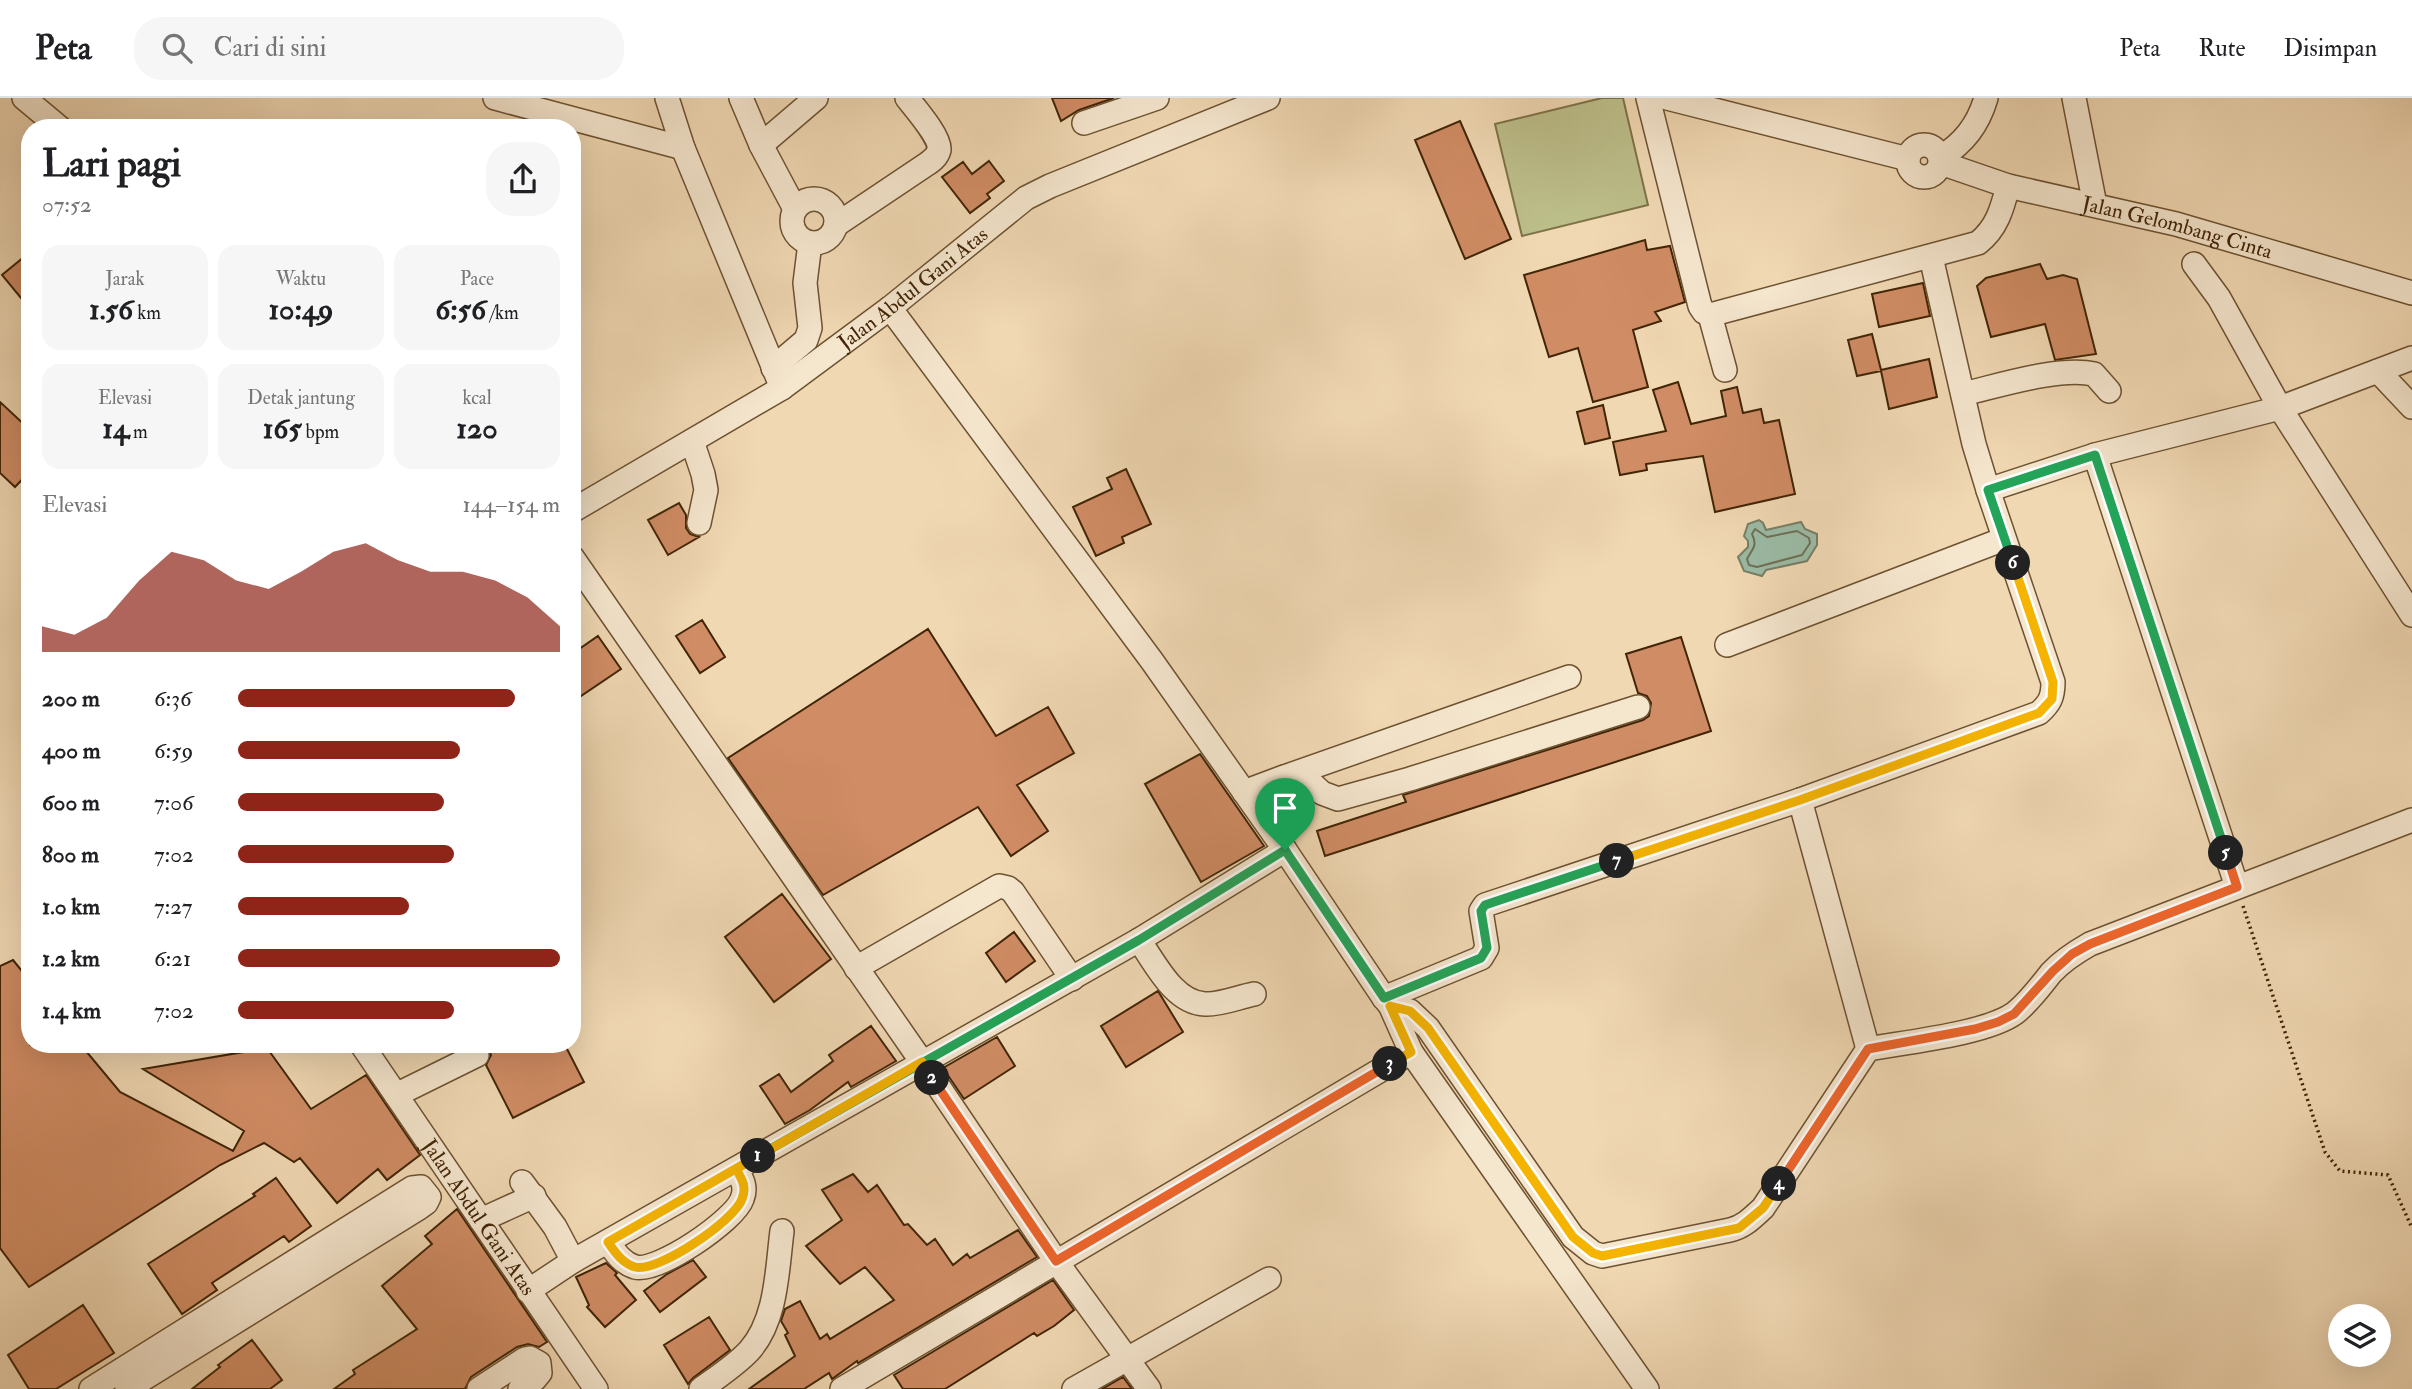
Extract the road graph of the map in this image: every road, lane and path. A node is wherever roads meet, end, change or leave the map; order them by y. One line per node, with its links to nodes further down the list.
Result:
1 (24, 98): 14 (street)
2 (495, 98): 15 (street)
3 (667, 98): 19 (street)
4 (741, 98): 18 (street)
5 (816, 98): 18 (street)
6 (907, 98): 24 (street)
7 (1157, 98): 17 (street)
8 (1268, 98): 29 (street, Jalan Abdul Gani Atas)
9 (1648, 98): 30 (street)
10 (1667, 98): 20 (street)
11 (1972, 98): 20 (street)
12 (1986, 98): 20 (street)
13 (2074, 98): 22 (street)
14 (49, 119)
15 (574, 119)
16 (581, 121): 19 (street)
17 (1084, 123)
18 (761, 145): 23 (street)
19 (683, 148): 34 (street)
20 (1939, 157): 21 (street, Jalan Gelombang Cinta)
21 (2008, 186): 22 (street, Jalan Gelombang Cinta); 26 (street)
22 (2095, 205): 28 (street, Jalan Gelombang Cinta)
23 (795, 209): 24 (street); 25 (street)
24 (836, 225): 25 (street)
25 (810, 243): 34 (street)
26 (1931, 257): 30 (street); 36 (street)
27 (2194, 264): 38 (street)
28 (2412, 293)
29 (890, 308): 34 (street, Jalan Abdul Gani Atas); 51 (street)
30 (1710, 316): 32 (street)
31 (2412, 358): 33 (street)
32 (1725, 370)
33 (2378, 371): 37 (street); 38 (street)
34 (778, 378): 39 (street, Jalan Abdul Gani Atas)
35 (2109, 391): 36 (street)
36 (1963, 394): 41 (street)
37 (2412, 407)
38 (2280, 408): 40 (street); 46 (street)
39 (692, 441): 42 (street, Jalan Abdul Gani Atas); 43 (street)
40 (2095, 455): 41 (street); 55 (street)
41 (1988, 490): 44 (street)
42 (581, 505)
43 (699, 523)
44 (2004, 539): 47 (street); 52 (street)
45 (581, 570): 57 (street)
46 (2412, 615)
47 (1727, 645)
48 (1569, 677): 50 (street)
49 (1638, 707): 50 (street)
50 (1284, 777): 51 (street)
51 (1244, 792): 54 (street)
52 (1800, 800): 60 (street); 61 (street)
53 (2412, 820): 55 (street)
54 (1285, 850): 56 (street); 60 (street)
55 (2237, 887): 61 (street); 69 (path)
56 (1139, 940): 58 (street); 59 (street)
57 (856, 968): 58 (street); 65 (street)
58 (1072, 979): 65 (street)
59 (1254, 994)
60 (1387, 1002): 61 (street); 62 (street)
61 (1868, 1049)
62 (1411, 1052): 73 (street); 87 (street)
63 (367, 1053): 66 (street, Jalan Abdul Gani Atas)
64 (477, 1055): 66 (street)
65 (922, 1062): 67 (street); 73 (street)
66 (396, 1095): 68 (street, Jalan Abdul Gani Atas)
67 (736, 1169): 71 (street); 71 (street)
68 (481, 1220): 72 (street); 75 (street, Jalan Abdul Gani Atas)
69 (2412, 1228)
70 (782, 1231): 84 (street)
71 (608, 1242): 72 (street)
72 (573, 1261): 75 (street)
73 (1056, 1261): 77 (street); 78 (street)
74 (1269, 1279): 77 (street)
75 (528, 1291): 83 (street, Jalan Abdul Gani Atas)
76 (167, 1353): 76 (street); 79 (street); 80 (street)
77 (1128, 1359): 85 (street); 86 (street)
78 (846, 1388)
79 (91, 1389)
80 (127, 1389)
81 (479, 1389): 82 (street)
82 (520, 1389)
83 (596, 1389)
84 (701, 1389)
85 (1074, 1389)
86 (1149, 1389)
87 (1647, 1389)

